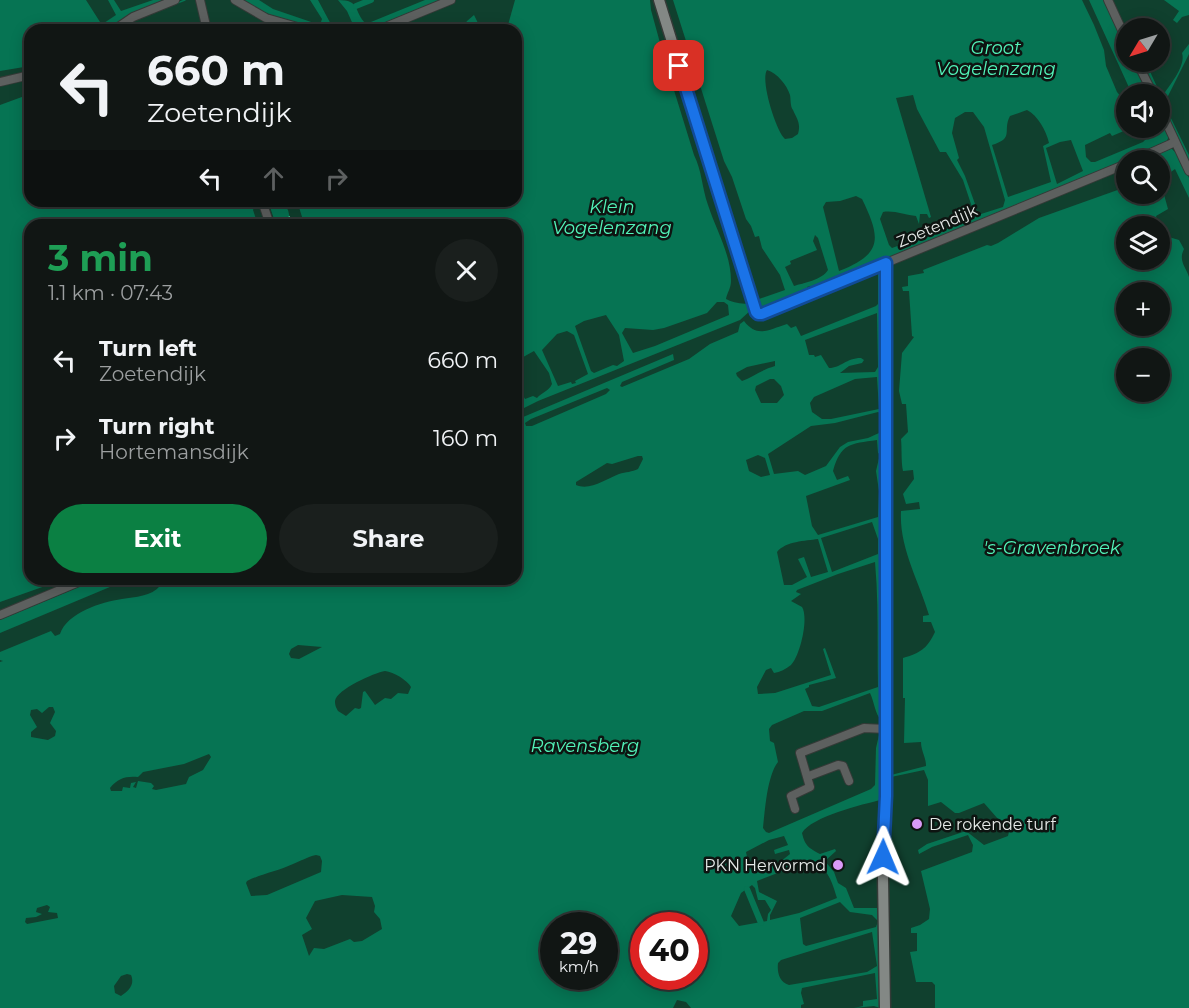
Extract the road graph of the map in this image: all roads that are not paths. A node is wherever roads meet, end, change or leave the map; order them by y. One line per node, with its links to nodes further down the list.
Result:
1 (175, 0): 8 (street)
2 (200, 0): 9 (street)
3 (235, 0): 10 (street)
4 (451, 0): 11 (street)
5 (659, 0): 19 (street, Zoetendijk)
6 (1108, 0): 7 (street)
7 (1116, 18)
8 (123, 24)
9 (206, 24)
10 (287, 24)
11 (393, 24)
12 (24, 76): 13 (street)
13 (0, 82)
14 (1167, 138): 15 (street)
15 (1169, 144): 16 (street); 18 (street)
16 (1156, 150)
17 (1116, 168): 19 (street, Zoetendijk)
18 (1189, 171)
19 (886, 263): 22 (street)
20 (72, 585): 21 (street)
21 (0, 615)
22 (886, 729): 23 (street); 26 (street)
23 (808, 776): 24 (street); 25 (street)
24 (849, 781)
25 (795, 809)
26 (885, 1008)

